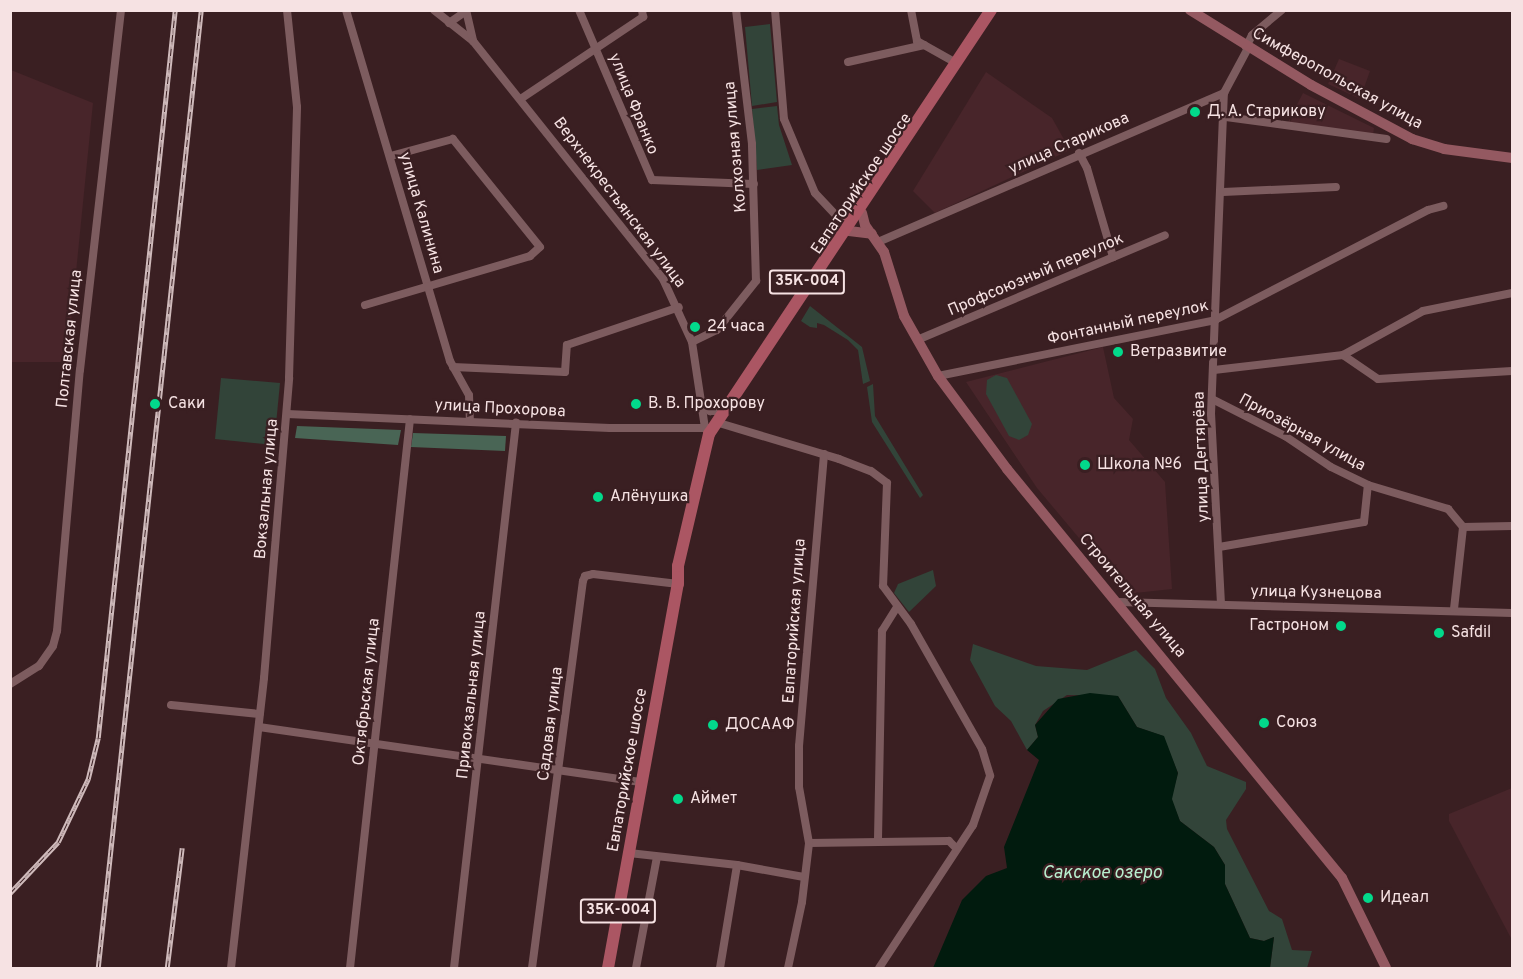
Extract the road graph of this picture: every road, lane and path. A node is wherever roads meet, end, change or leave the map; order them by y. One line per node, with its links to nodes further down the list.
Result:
1 (121, 10): 68 (street, Полтавская улица)
2 (287, 10): 52 (street, Вокзальная улица)
3 (346, 10): 27 (street, улица Калинина)
4 (434, 10): 15 (street, Верхнекрестьянская улица)
5 (579, 10): 19 (street, улица Франко)
6 (642, 10): 19 (street)
7 (736, 10): 29 (street, Колхозная улица)
8 (775, 10): 34 (street)
9 (911, 10): 17 (street)
10 (991, 10): 21 (main road, Евпаторийское шоссе / 35К-004)
11 (1000, 10): 33 (main road, Евпаторийское шоссе / 35К-004)
12 (1191, 10): 18 (street, Симферопольская улица)
13 (1282, 10): 18 (street)
14 (466, 11): 15 (street); 16 (street, Верхнекрестьянская улица)
15 (448, 23): 16 (street, Верхнекрестьянская улица)
16 (473, 41): 23 (street, Верхнекрестьянская улица)
17 (924, 45): 20 (street); 21 (street)
18 (1247, 47): 22 (street); 28 (street, Симферопольская улица)
19 (596, 49): 23 (street); 29 (street, улица Франко)
20 (848, 62)
21 (956, 63): 34 (main road, Евпаторийское шоссе / 35К-004)
22 (1224, 93): 24 (street, улица Дегтярёва); 26 (street, улица Старикова)
23 (522, 98): 41 (street, Верхнекрестьянская улица)
24 (1226, 117): 25 (street); 31 (street, улица Дегтярёва)
25 (1386, 139)
26 (1079, 153): 36 (street, улица Старикова); 37 (street)
27 (391, 156): 38 (street, улица Калинина); 38 (street)
28 (1512, 158)
29 (753, 181): 44 (street, Колхозная улица)
30 (1336, 187): 31 (street)
31 (1222, 192): 42 (street, улица Дегтярёва)
32 (1443, 206): 42 (street, Фонтанный переулок)
33 (862, 213): 34 (main road, Евпаторийское шоссе / 35К-004); 36 (street, Строительная улица)
34 (847, 228): 36 (street); 55 (main road, Евпаторийское шоссе / 35К-004)
35 (1165, 235): 37 (street, Профсоюзный переулок)
36 (875, 238): 43 (street, Строительная улица)
37 (1113, 258): 43 (street, Профсоюзный переулок)
38 (428, 286): 40 (street); 46 (street, улица Калинина)
39 (1512, 292): 45 (street)
40 (365, 305)
41 (679, 307): 44 (street, Верхнекрестьянская улица); 46 (street)
42 (1215, 320): 47 (street, улица Дегтярёва); 49 (street, Фонтанный переулок)
43 (917, 340): 49 (street, Строительная улица)
44 (692, 342): 51 (street, Верхнекрестьянская улица)
45 (1343, 356): 47 (street); 48 (street)
46 (453, 367): 54 (street, улица Калинина)
47 (1214, 370): 50 (street, улица Дегтярёва)
48 (1512, 371)
49 (938, 376): 63 (street, Строительная улица)
50 (1212, 399): 58 (street, Приозёрная улица); 61 (street, улица Дегтярёва)
51 (699, 402): 55 (street, Верхнекрестьянская улица); 55 (street)
52 (287, 414): 53 (street, улица Прохорова); 70 (street, Вокзальная улица)
53 (410, 419): 54 (street, улица Прохорова); 72 (street, Октябрьская улица)
54 (470, 422): 56 (street, улица Прохорова)
55 (714, 422): 56 (street, улица Прохорова); 57 (street); 62 (main road, Евпаторийское шоссе / 35К-004)
56 (516, 423): 73 (street, Привокзальная улица)
57 (824, 454): 65 (street); 77 (street, Евпаторийская улица)
58 (1368, 485): 60 (street, Приозёрная улица); 61 (street)
59 (1512, 526): 60 (street)
60 (1463, 527): 66 (street)
61 (1219, 546): 64 (street, улица Дегтярёва)
62 (679, 581): 74 (street, Садовая улица); 75 (main road, Евпаторийское шоссе / 35К-004)
63 (1118, 602): 64 (street, улица Кузнецова); 92 (street, Строительная улица)
64 (1221, 604): 66 (street, улица Кузнецова)
65 (897, 607): 76 (street); 78 (street)
66 (1454, 609): 67 (street, улица Кузнецова)
67 (1512, 613)
68 (10, 684)
69 (171, 705): 70 (street)
70 (260, 714): 71 (street, Вокзальная улица)
71 (259, 727): 72 (street); 83 (street, Вокзальная улица)
72 (375, 744): 73 (street); 84 (street, Октябрьская улица)
73 (479, 756): 74 (street); 85 (street, Привокзальная улица)
74 (559, 769): 75 (street); 86 (street, Садовая улица)
75 (642, 782): 79 (main road, Евпаторийское шоссе / 35К-004)
76 (878, 839): 77 (street); 78 (street)
77 (809, 843): 82 (street, Евпаторийская улица)
78 (957, 849): 91 (street)
79 (629, 853): 80 (street); 87 (main road, Евпаторийское шоссе / 35К-004)
80 (657, 856): 81 (street); 88 (street)
81 (737, 865): 82 (street); 89 (street)
82 (804, 877): 90 (street, Евпаторийская улица)
83 (231, 969)
84 (350, 969)
85 (454, 969)
86 (532, 969)
87 (608, 969)
88 (636, 969)
89 (720, 969)
90 (788, 969)
91 (879, 969)
92 (1386, 969)

